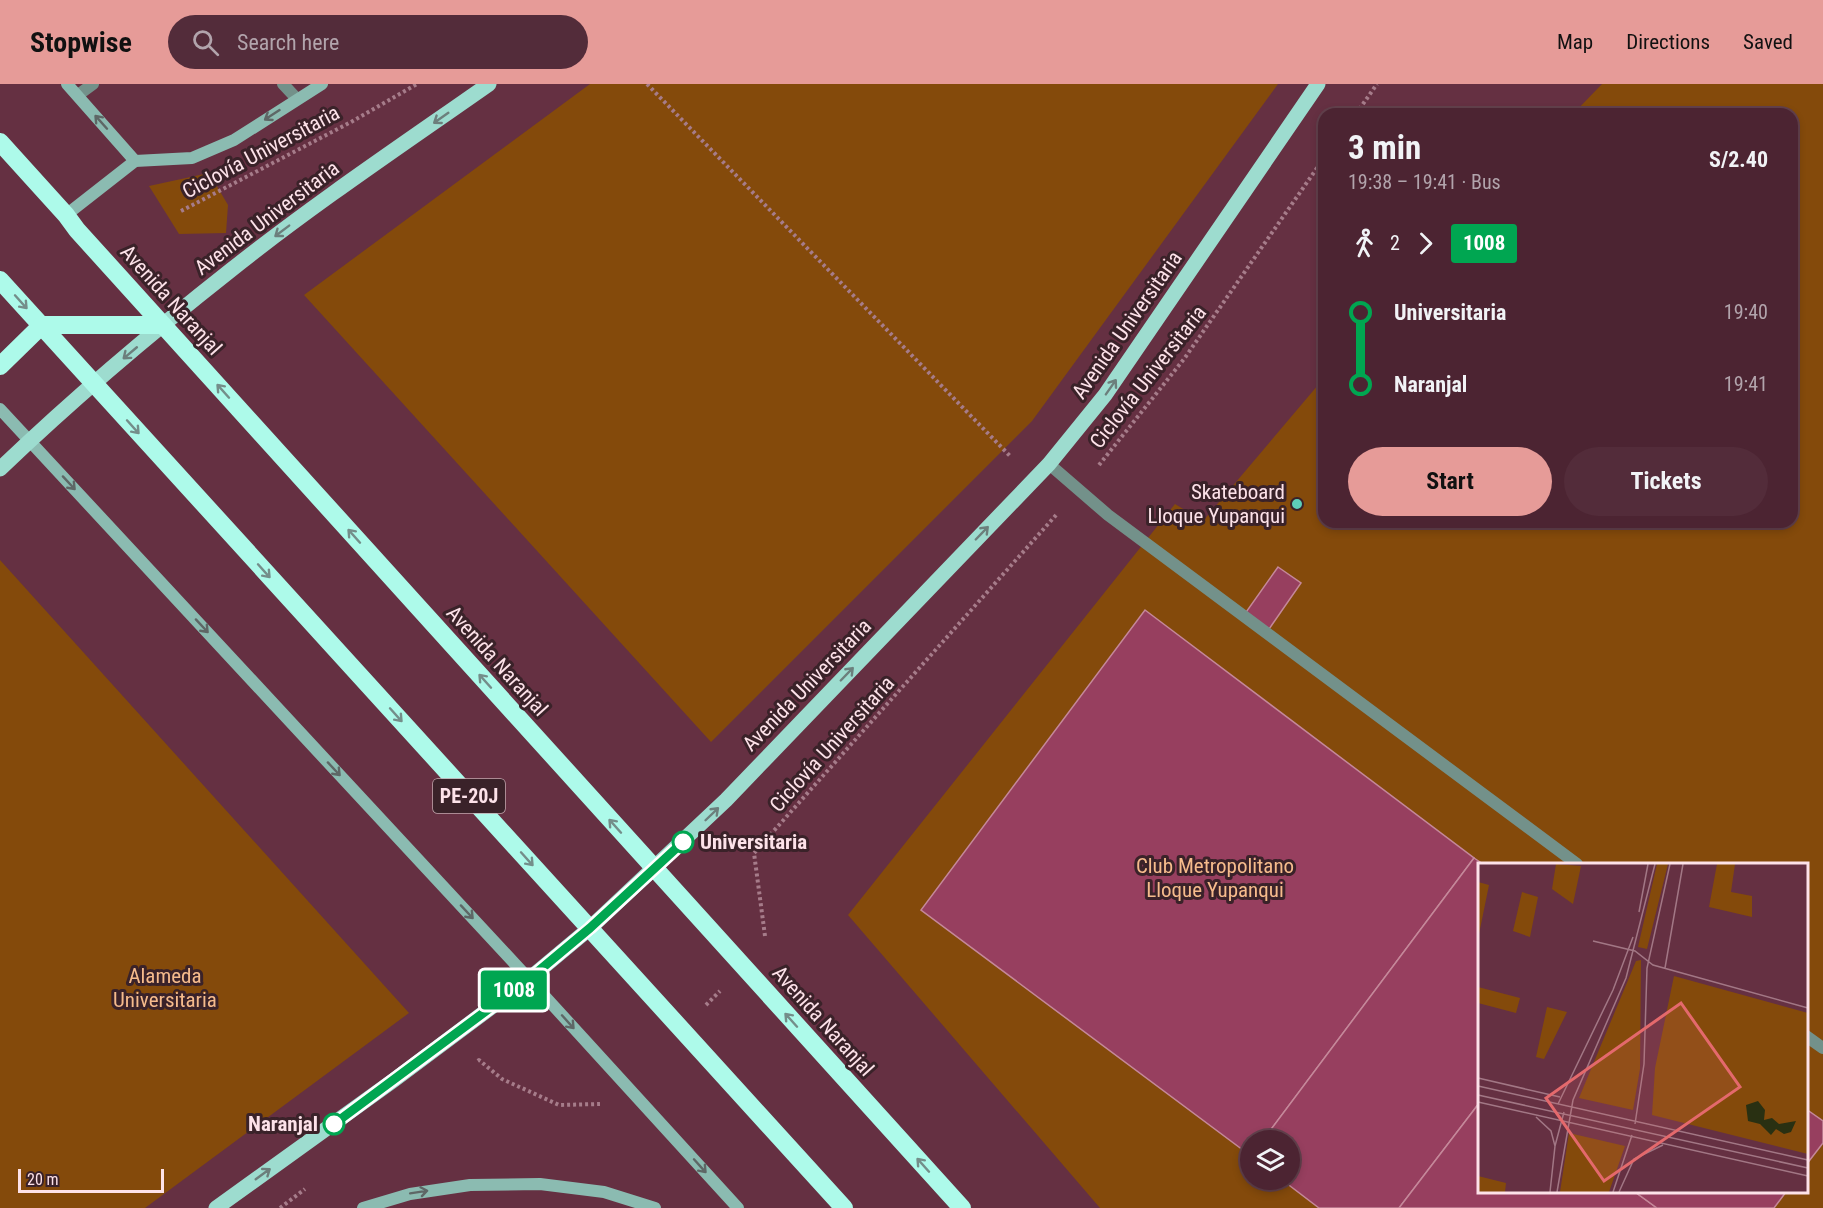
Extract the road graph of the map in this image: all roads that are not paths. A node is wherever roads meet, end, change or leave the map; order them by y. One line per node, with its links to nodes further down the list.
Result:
1 (67, 84): 7 (main road)
2 (93, 84): 7 (lane)
3 (283, 84): 8 (lane)
4 (322, 84): 8 (main road)
5 (489, 84): 14 (main road, Avenida Universitaria, one-way to 14)
6 (1318, 84): 19 (main road, Avenida Universitaria, one-way to 6)
7 (78, 95): 10 (main road, one-way to 7)
8 (297, 99): 10 (main road, one-way to 10)
9 (0, 142): 11 (highway, Avenida Naranjal)
10 (135, 161): 11 (main road)
11 (66, 215): 14 (highway, Avenida Naranjal)
12 (0, 280): 13 (highway, PE-20J, one-way to 13)
13 (42, 325): 14 (highway); 15 (highway); 16 (highway, PE-20J)
14 (163, 325): 16 (main road, Avenida Universitaria, one-way to 16); 22 (highway, Avenida Naranjal, one-way to 14)
15 (0, 366)
16 (93, 384): 18 (main road, Avenida Universitaria); 23 (highway, PE-20J, one-way to 23)
17 (0, 409): 18 (main road)
18 (30, 441): 20 (main road, Avenida Universitaria); 24 (main road, one-way to 24)
19 (1049, 464): 21 (lane); 22 (main road, Avenida Universitaria, one-way to 19)
20 (0, 469)
21 (1576, 863)
22 (654, 869): 23 (main road, Avenida Universitaria); 32 (highway, Avenida Naranjal, one-way to 22)
23 (590, 928): 24 (main road, Avenida Universitaria); 31 (highway, PE-20J)
24 (529, 979): 27 (main road, Avenida Universitaria, one-way to 24); 30 (main road, one-way to 30)
25 (1808, 1037): 26 (lane)
26 (1823, 1048)
27 (216, 1208)
28 (363, 1208): 29 (main road, one-way to 29)
29 (655, 1208)
30 (738, 1208)
31 (844, 1208)
32 (962, 1208)

